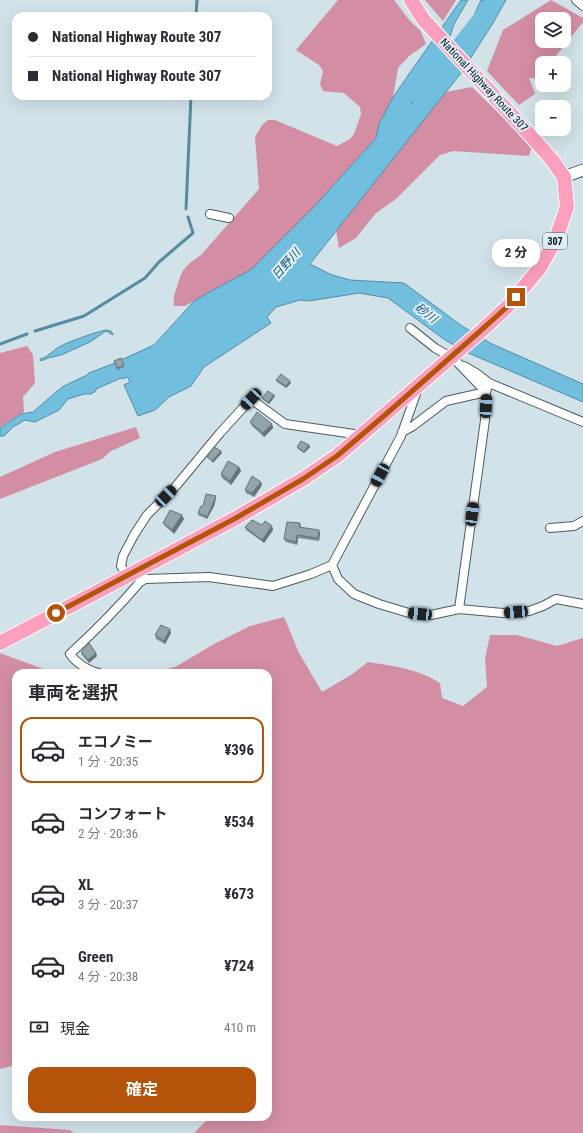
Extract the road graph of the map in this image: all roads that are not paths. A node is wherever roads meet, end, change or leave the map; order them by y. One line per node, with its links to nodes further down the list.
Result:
1 (411, 0): 5 (highway, National Highway Route 307 / 307)
2 (576, 0): 3 (street)
3 (583, 6)
4 (583, 170): 5 (main road)
5 (564, 177): 9 (highway, National Highway Route 307 / 307)
6 (210, 214): 7 (street)
7 (229, 218)
8 (410, 328): 9 (street)
9 (455, 357): 10 (street); 11 (highway, National Highway Route 307 / 307); 12 (street)
10 (489, 383): 12 (street); 13 (street)
11 (418, 386): 14 (street); 15 (highway, National Highway Route 307 / 307)
12 (486, 392): 14 (street); 21 (street)
13 (583, 422)
14 (402, 432): 18 (street)
15 (361, 435): 19 (highway, National Highway Route 307 / 307); 19 (street)
16 (583, 521): 17 (street)
17 (550, 528)
18 (332, 566): 19 (street); 21 (street)
19 (137, 575): 22 (highway, National Highway Route 307 / 307); 23 (street)
20 (583, 604): 21 (street)
21 (459, 609)
22 (0, 642)
23 (89, 669)

